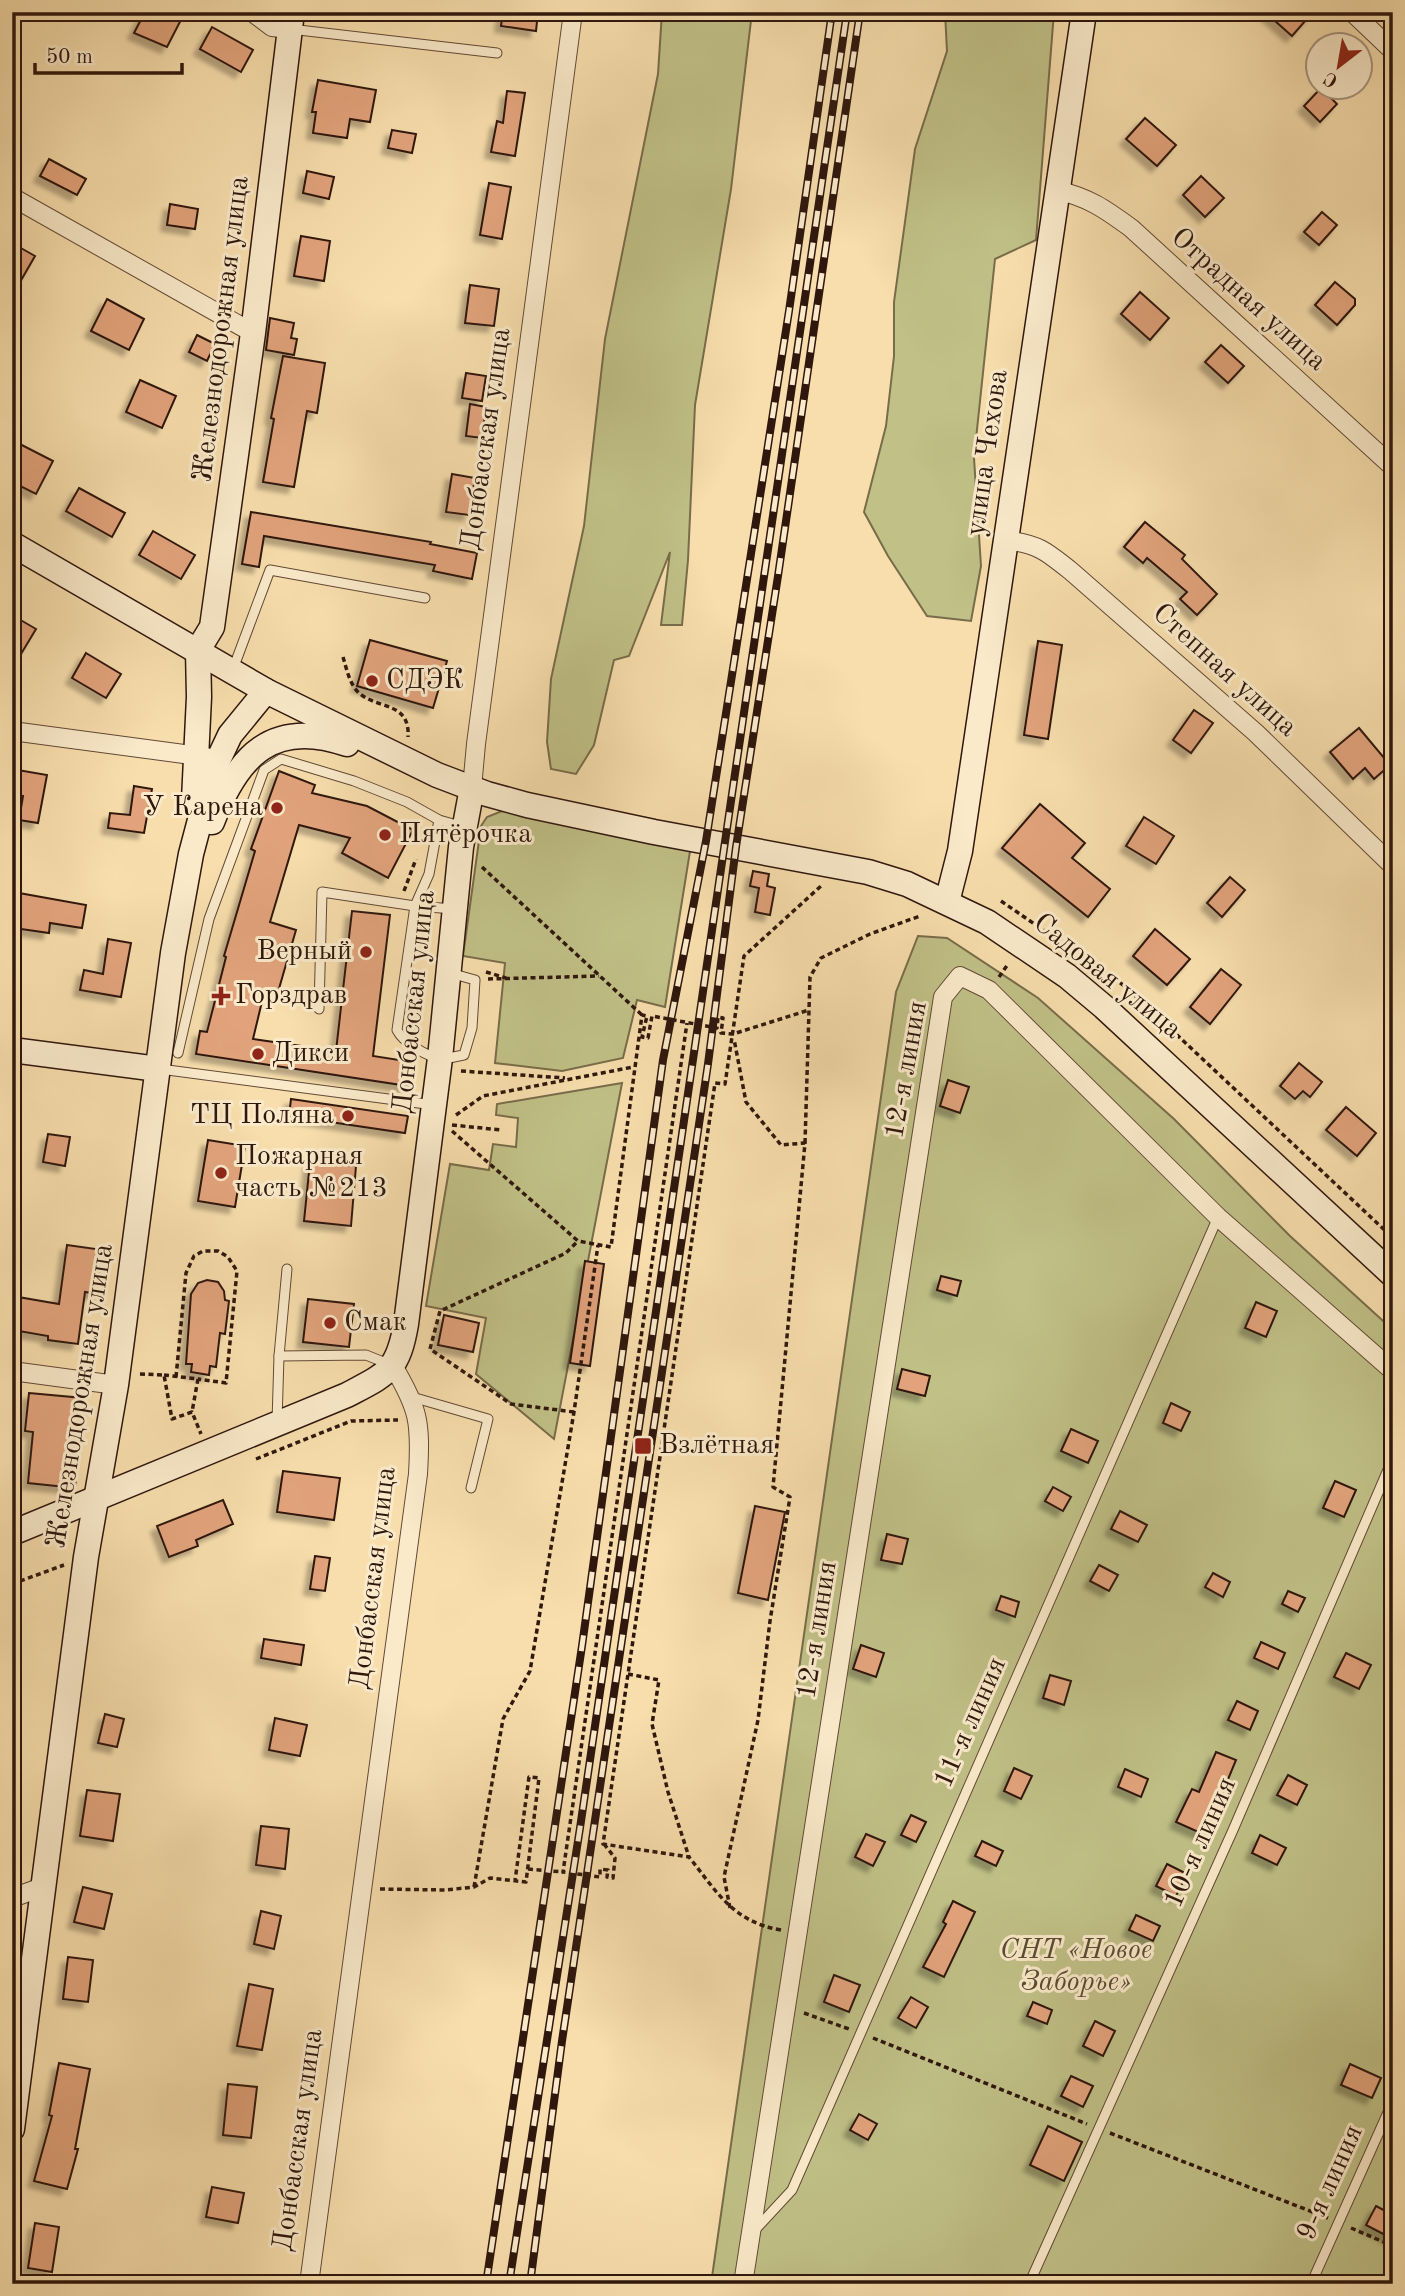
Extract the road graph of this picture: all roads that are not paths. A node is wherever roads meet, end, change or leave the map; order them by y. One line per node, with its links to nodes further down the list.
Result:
1 (252, 12): 5 (street)
2 (573, 12): 21 (street, Донбасская улица)
3 (1083, 12): 8 (street, улица Чехова)
4 (1352, 12): 6 (street)
5 (291, 20): 7 (lane); 10 (street, Железнодорожная улица)
6 (1393, 51)
7 (497, 53)
8 (1056, 190): 11 (street, Отрадная улица); 12 (street, улица Чехова)
9 (12, 197): 10 (street)
10 (253, 333): 15 (street, Железнодорожная улица)
11 (1393, 467)
12 (1005, 540): 24 (street, Степная улица); 25 (street, улица Чехова)
13 (12, 544): 15 (street)
14 (425, 598): 16 (lane)
15 (198, 650): 16 (street); 19 (street)
16 (233, 671): 17 (street)
17 (266, 691): 19 (street, Железнодорожная улица); 20 (street)
18 (12, 731): 19 (street)
19 (208, 757): 26 (street, Железнодорожная улица)
20 (437, 775): 21 (street, Садовая улица); 26 (street)
21 (472, 788): 23 (street, Донбасская улица); 25 (street, Садовая улица)
22 (439, 820): 23 (lane); 27 (lane); 32 (lane)
23 (462, 837): 28 (street, Донбасская улица)
24 (1393, 866)
25 (947, 902): 38 (street, Садовая улица)
26 (183, 904): 34 (street, Железнодорожная улица)
27 (415, 906): 28 (lane); 30 (lane); 33 (lane)
28 (456, 909): 29 (street, Донбасская улица)
29 (449, 973): 33 (street, Донбасская улица); 33 (lane)
30 (319, 1009)
31 (12, 1050): 34 (street)
32 (178, 1053)
33 (439, 1064): 35 (street, Донбасская улица)
34 (158, 1069): 35 (lane); 43 (street, Железнодорожная улица)
35 (439, 1114): 40 (street, Донбасская улица)
36 (1218, 1217): 42 (street); 54 (lane, 11-я линия); 54 (street, 12-я линия)
37 (287, 1269): 39 (lane)
38 (1393, 1275)
39 (279, 1356): 40 (lane); 45 (lane)
40 (393, 1366): 44 (street, Донбасская улица); 45 (street)
41 (12, 1371): 43 (street)
42 (1393, 1371)
43 (125, 1379): 48 (street, Железнодорожная улица)
44 (412, 1397): 47 (lane); 55 (street, Донбасская улица)
45 (277, 1424): 48 (street)
46 (1393, 1458): 57 (lane, 10-я линия)
47 (471, 1488)
48 (94, 1500): 49 (street); 50 (street, Железнодорожная улица)
49 (12, 1533)
50 (45, 1886): 51 (street); 53 (street, Железнодорожная улица)
51 (12, 1898)
52 (1393, 2101): 58 (lane, 9-я линия)
53 (12, 2129)
54 (749, 2236): 56 (street, 12-я линия)
55 (309, 2284)
56 (743, 2284)
57 (1029, 2284)
58 (1311, 2284)

